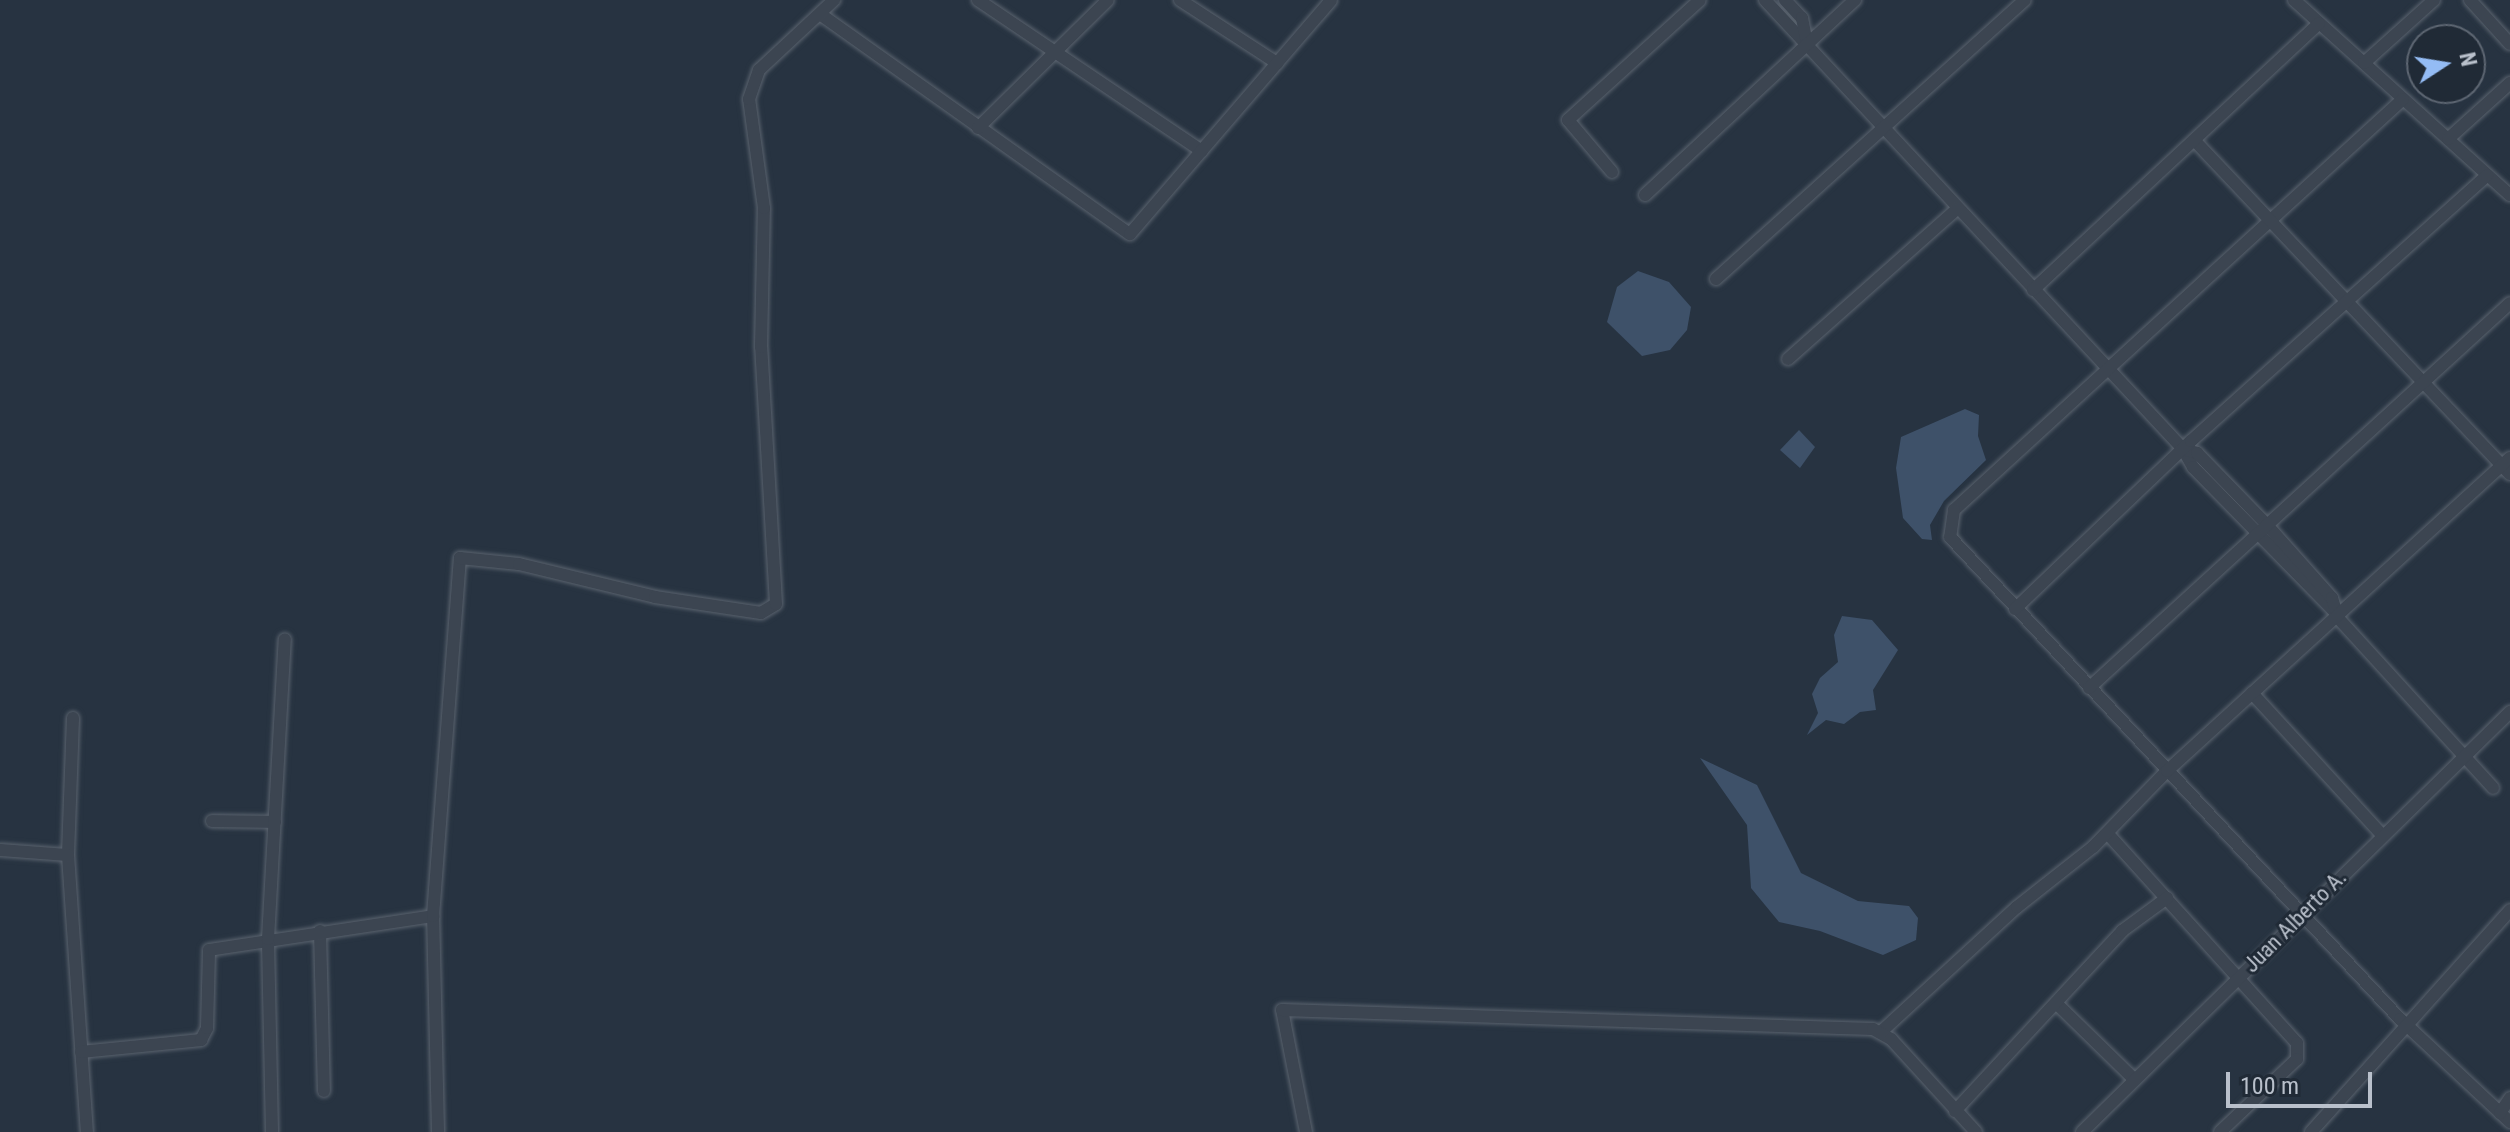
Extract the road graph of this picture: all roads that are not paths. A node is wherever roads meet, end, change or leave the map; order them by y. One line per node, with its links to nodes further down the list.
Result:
1 (834, 0): 14 (street)
2 (978, 0): 18 (street)
3 (1108, 0): 18 (street)
4 (1180, 0): 19 (street)
5 (1331, 0): 19 (street)
6 (1700, 0): 28 (street)
7 (1765, 0): 16 (street)
8 (1785, 0): 16 (street)
9 (1855, 0): 16 (street)
10 (2025, 0): 23 (street)
11 (2294, 0): 15 (street)
12 (2434, 0): 20 (street)
13 (2470, 0): 17 (street)
14 (820, 14): 24 (street); 63 (street)
15 (2319, 23): 20 (street); 26 (street)
16 (1807, 44): 23 (street); 30 (street)
17 (2510, 44)
18 (1056, 52): 24 (street); 27 (street)
19 (1277, 63): 27 (street)
20 (2364, 63): 22 (street)
21 (2510, 83): 25 (street)
22 (2403, 99): 25 (street); 33 (street)
23 (1883, 127): 32 (street); 34 (street)
24 (978, 128): 27 (street)
25 (2448, 139): 29 (street)
26 (2196, 142): 33 (street); 35 (street)
27 (1202, 151)
28 (1612, 172)
29 (2487, 175): 31 (street); 36 (street)
30 (1645, 195)
31 (2510, 195)
32 (1956, 210): 35 (street); 38 (street)
33 (2271, 221): 36 (street); 39 (street)
34 (1716, 279)
35 (2033, 290): 39 (street)
36 (2347, 301): 40 (street); 41 (street)
37 (2510, 303): 40 (street)
38 (1788, 359)
39 (2107, 370): 41 (street); 44 (street)
40 (2423, 382): 42 (street); 43 (street)
41 (2183, 449): 43 (street); 44 (street)
42 (2507, 466): 45 (street)
43 (2263, 531): 45 (street); 47 (street)
44 (2015, 609): 47 (street)
45 (2336, 614): 48 (street); 51 (street)
46 (285, 639): 55 (street)
47 (2089, 688): 52 (street)
48 (2252, 693): 52 (street); 57 (street)
49 (2510, 712): 51 (street, Juan Alberto A.)
50 (73, 718): 59 (street)
51 (2464, 757): 53 (street); 57 (street, Juan Alberto A.)
52 (2167, 771): 56 (street); 62 (street)
53 (2493, 788)
54 (212, 821): 55 (street)
55 (275, 822): 65 (street)
56 (2108, 834): 60 (street); 69 (street)
57 (2382, 835): 62 (street, Juan Alberto A.)
58 (0, 850): 59 (street)
59 (68, 855): 70 (street)
60 (2167, 898): 66 (street); 67 (street)
61 (2510, 910): 68 (street)
62 (2301, 914): 66 (street, Juan Alberto A.); 68 (street)
63 (433, 916): 64 (street); 78 (street)
64 (320, 931): 65 (street); 72 (street)
65 (268, 939): 70 (street); 77 (street)
66 (2239, 977): 71 (street, Juan Alberto A.); 82 (street)
67 (2056, 1003): 71 (street); 74 (street)
68 (2407, 1026): 75 (street); 83 (street)
69 (1882, 1031): 74 (street); 79 (street)
70 (81, 1052): 76 (street)
71 (2134, 1079): 81 (street, Juan Alberto A.)
72 (324, 1091)
73 (2510, 1098): 75 (street)
74 (1955, 1111): 80 (street)
75 (2505, 1118)
76 (87, 1132)
77 (272, 1132)
78 (438, 1132)
79 (1306, 1132)
80 (1976, 1132)
81 (2082, 1132)
82 (2220, 1132)
83 (2311, 1132)

